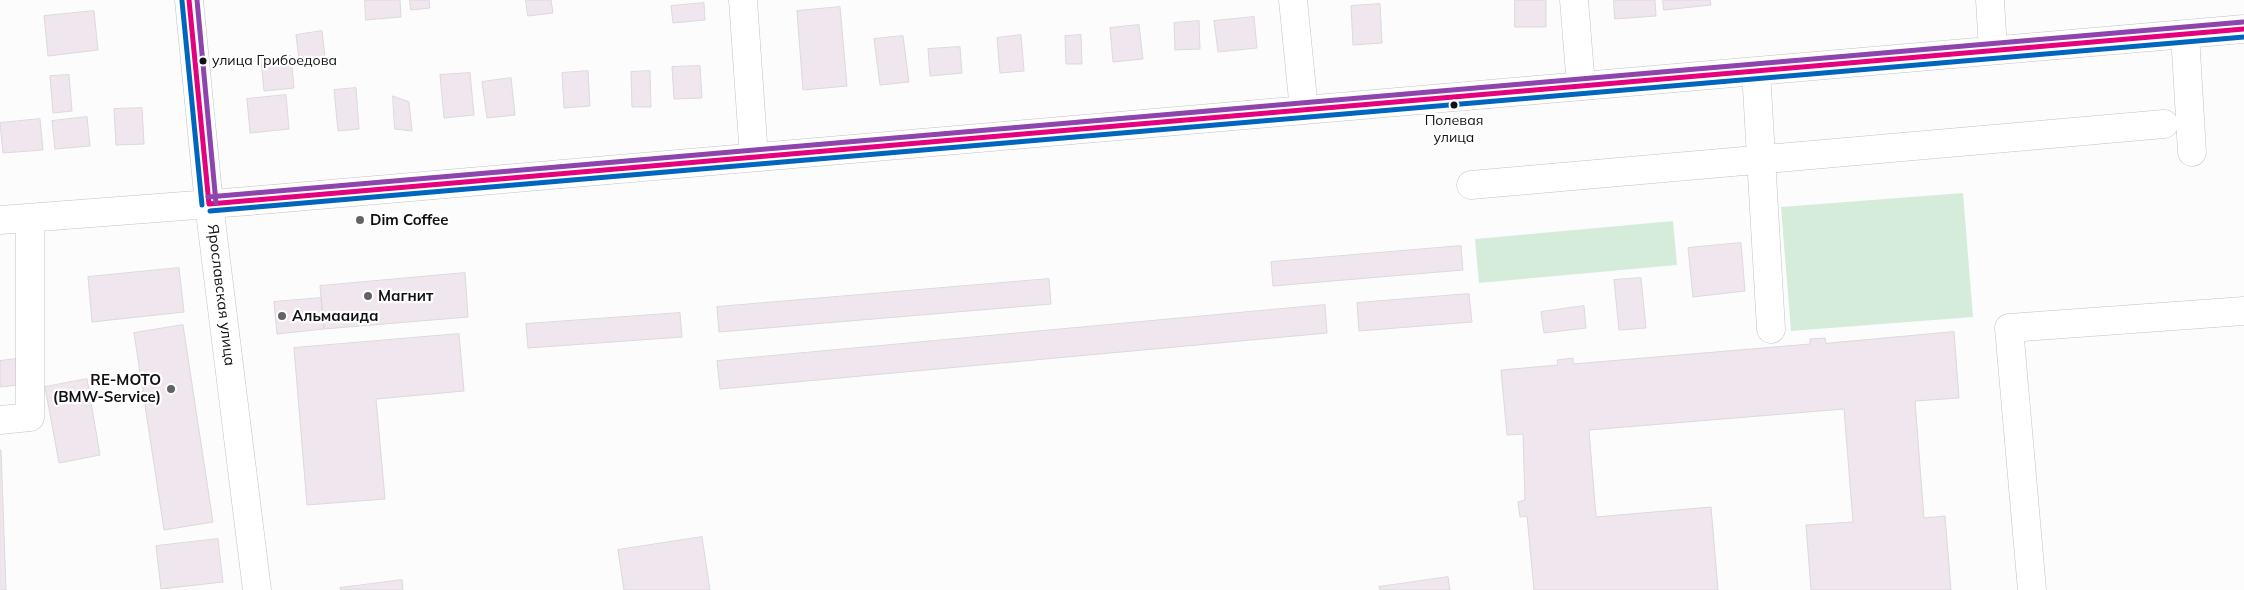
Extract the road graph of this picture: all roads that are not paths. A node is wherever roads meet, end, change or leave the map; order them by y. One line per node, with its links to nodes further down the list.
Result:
1 (189, 0): 17 (street, Ярославская улица)
2 (743, 0): 14 (street)
3 (1293, 0): 11 (street)
4 (1574, 0): 10 (street)
5 (1990, 0): 8 (street)
6 (2244, 29): 7 (street)
7 (2185, 34): 8 (street); 13 (street)
8 (1993, 50): 9 (street)
9 (1756, 71): 10 (street); 15 (street)
10 (1581, 86): 11 (street)
11 (1304, 110): 14 (street)
12 (2164, 124): 15 (street)
13 (2192, 152)
14 (754, 157): 17 (street)
15 (1760, 159): 16 (street); 21 (street)
16 (1471, 184)
17 (209, 204): 18 (street); 23 (street, Ярославская улица)
18 (30, 218): 19 (street); 22 (street)
19 (0, 220)
20 (2244, 311): 24 (street)
21 (1771, 329)
22 (0, 420)
23 (257, 590)
24 (2032, 590)

